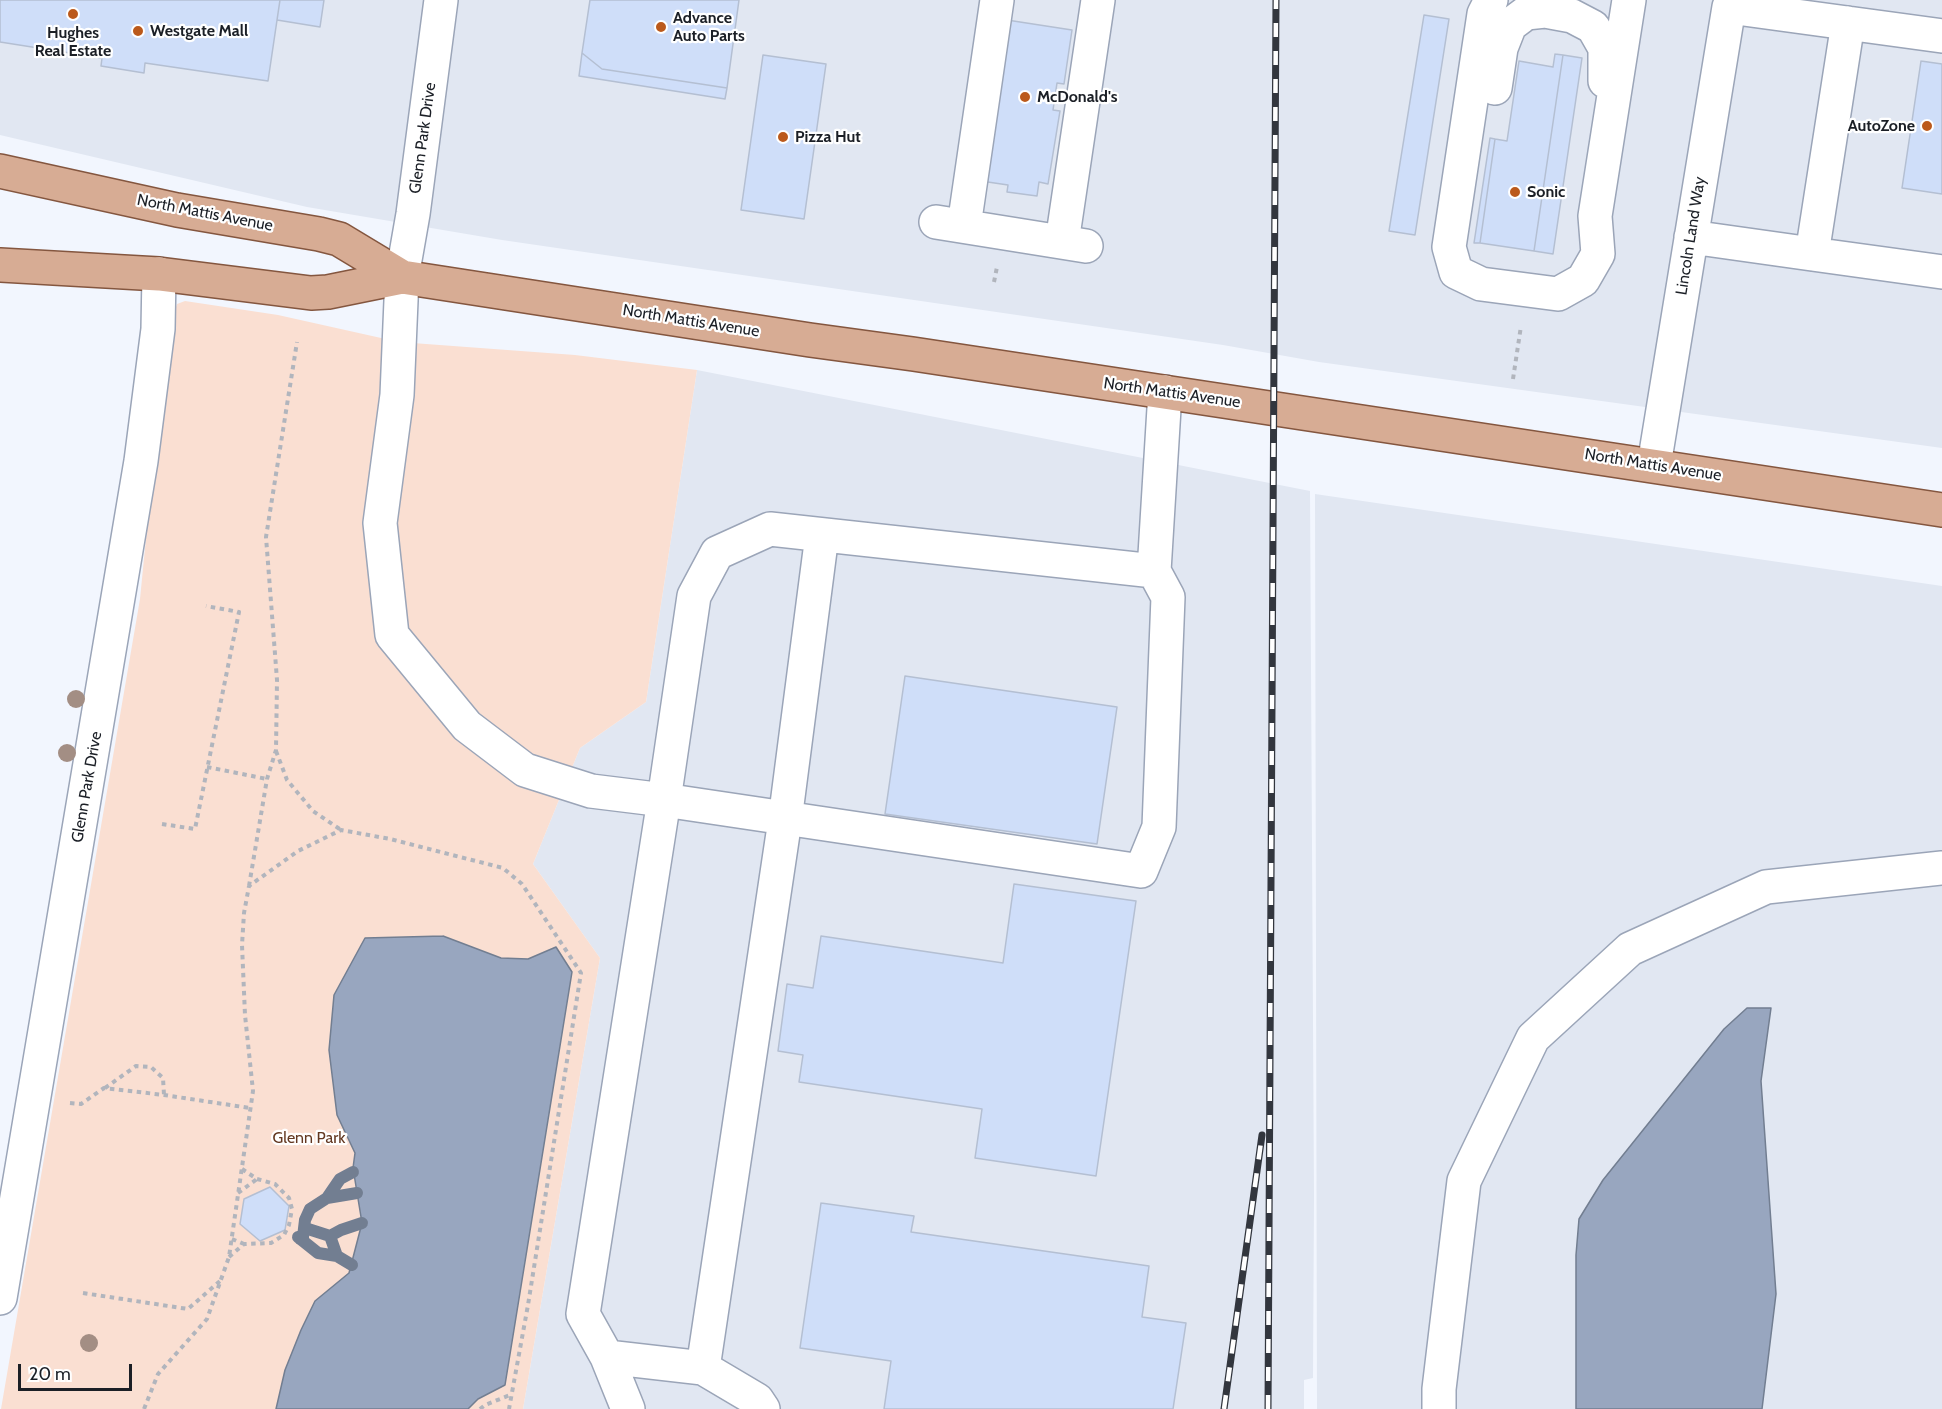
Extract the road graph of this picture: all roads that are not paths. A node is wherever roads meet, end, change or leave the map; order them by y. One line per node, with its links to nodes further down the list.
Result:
1 (441, 0): 16 (street, Glenn Park Drive)
2 (997, 0): 3 (street)
3 (1098, 0)
4 (1491, 0): 10 (street)
5 (1629, 0): 8 (street)
6 (1848, 23): 7 (street); 11 (street, Lincoln Land Way); 12 (street)
7 (1942, 36)
8 (1606, 146): 10 (street); 10 (street)
9 (0, 171): 16 (main road, North Mattis Avenue)
10 (1451, 230)
11 (1692, 237): 12 (street); 18 (street, Lincoln Land Way)
12 (1812, 254): 14 (street)
13 (0, 265): 15 (main road, North Mattis Avenue)
14 (1942, 272)
15 (159, 274): 16 (main road, North Mattis Avenue); 25 (street, Glenn Park Drive)
16 (402, 277): 17 (main road, North Mattis Avenue); 22 (street, Glenn Park Drive)
17 (1165, 392): 18 (main road, North Mattis Avenue); 21 (street)
18 (1654, 465): 19 (main road, North Mattis Avenue)
19 (1942, 510)
20 (822, 535): 21 (street); 22 (street); 23 (street)
21 (1154, 572): 23 (street, Glenn Park Drive)
22 (664, 800): 23 (street, Glenn Park Drive); 27 (street)
23 (785, 820): 28 (street)
24 (1942, 868): 31 (street)
25 (10, 1178): 26 (street, Glenn Park Drive)
26 (0, 1298)
27 (607, 1357): 28 (street); 29 (street)
28 (703, 1368): 30 (street)
29 (628, 1409)
30 (763, 1409)
31 (1439, 1409)

